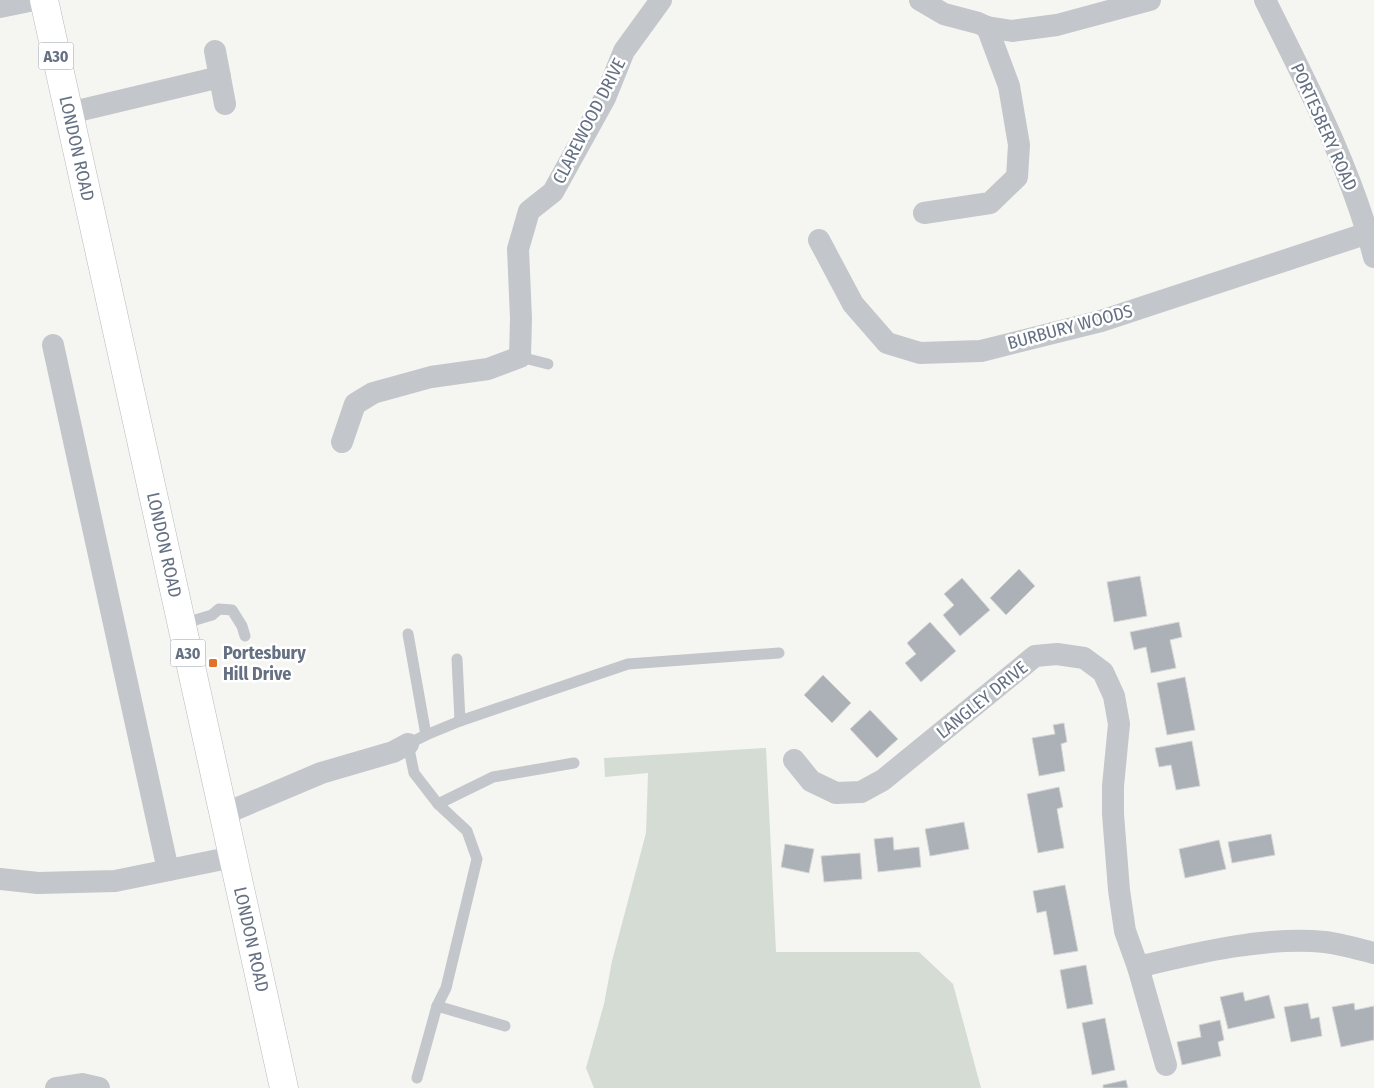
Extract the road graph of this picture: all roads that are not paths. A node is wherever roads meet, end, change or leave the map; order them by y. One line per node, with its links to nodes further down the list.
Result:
1 (34, 0): 7 (street)
2 (44, 0): 12 (main road, LONDON ROAD / A30)
3 (660, 0): 18 (street, CLAREWOOD DRIVE)
4 (920, 0): 8 (street)
5 (1150, 0): 8 (street)
6 (1265, 0): 14 (street, PORTESBERY ROAD)
7 (0, 7)
8 (987, 27): 13 (street)
9 (214, 50): 10 (street)
10 (220, 77): 11 (street); 12 (street)
11 (225, 104)
12 (69, 113): 21 (main road, LONDON ROAD / A30)
13 (924, 213)
14 (1368, 233): 15 (street, BURBURY WOODS); 16 (street, PORTESBERY ROAD)
15 (819, 240)
16 (1374, 257)
17 (53, 345): 33 (street)
18 (520, 357): 19 (lane); 20 (street)
19 (548, 364)
20 (342, 442)
21 (182, 624): 23 (lane); 31 (main road, LONDON ROAD / A30)
22 (408, 634): 27 (lane)
23 (245, 636)
24 (779, 653): 26 (lane)
25 (457, 659): 26 (lane)
26 (460, 721): 27 (lane)
27 (417, 740): 30 (lane); 31 (street)
28 (794, 760): 36 (street, LANGLEY DRIVE)
29 (574, 763): 30 (lane)
30 (438, 804): 37 (lane)
31 (224, 814): 32 (main road, LONDON ROAD / A30)
32 (233, 857): 33 (street); 43 (main road, LONDON ROAD / A30)
33 (168, 870): 34 (street)
34 (0, 879)
35 (1374, 952): 36 (street)
36 (1138, 966): 39 (street, LANGLEY DRIVE)
37 (437, 1006): 38 (lane); 40 (lane)
38 (505, 1026)
39 (1166, 1065)
40 (417, 1078)
41 (56, 1088): 42 (street)
42 (99, 1088)
43 (284, 1088)

